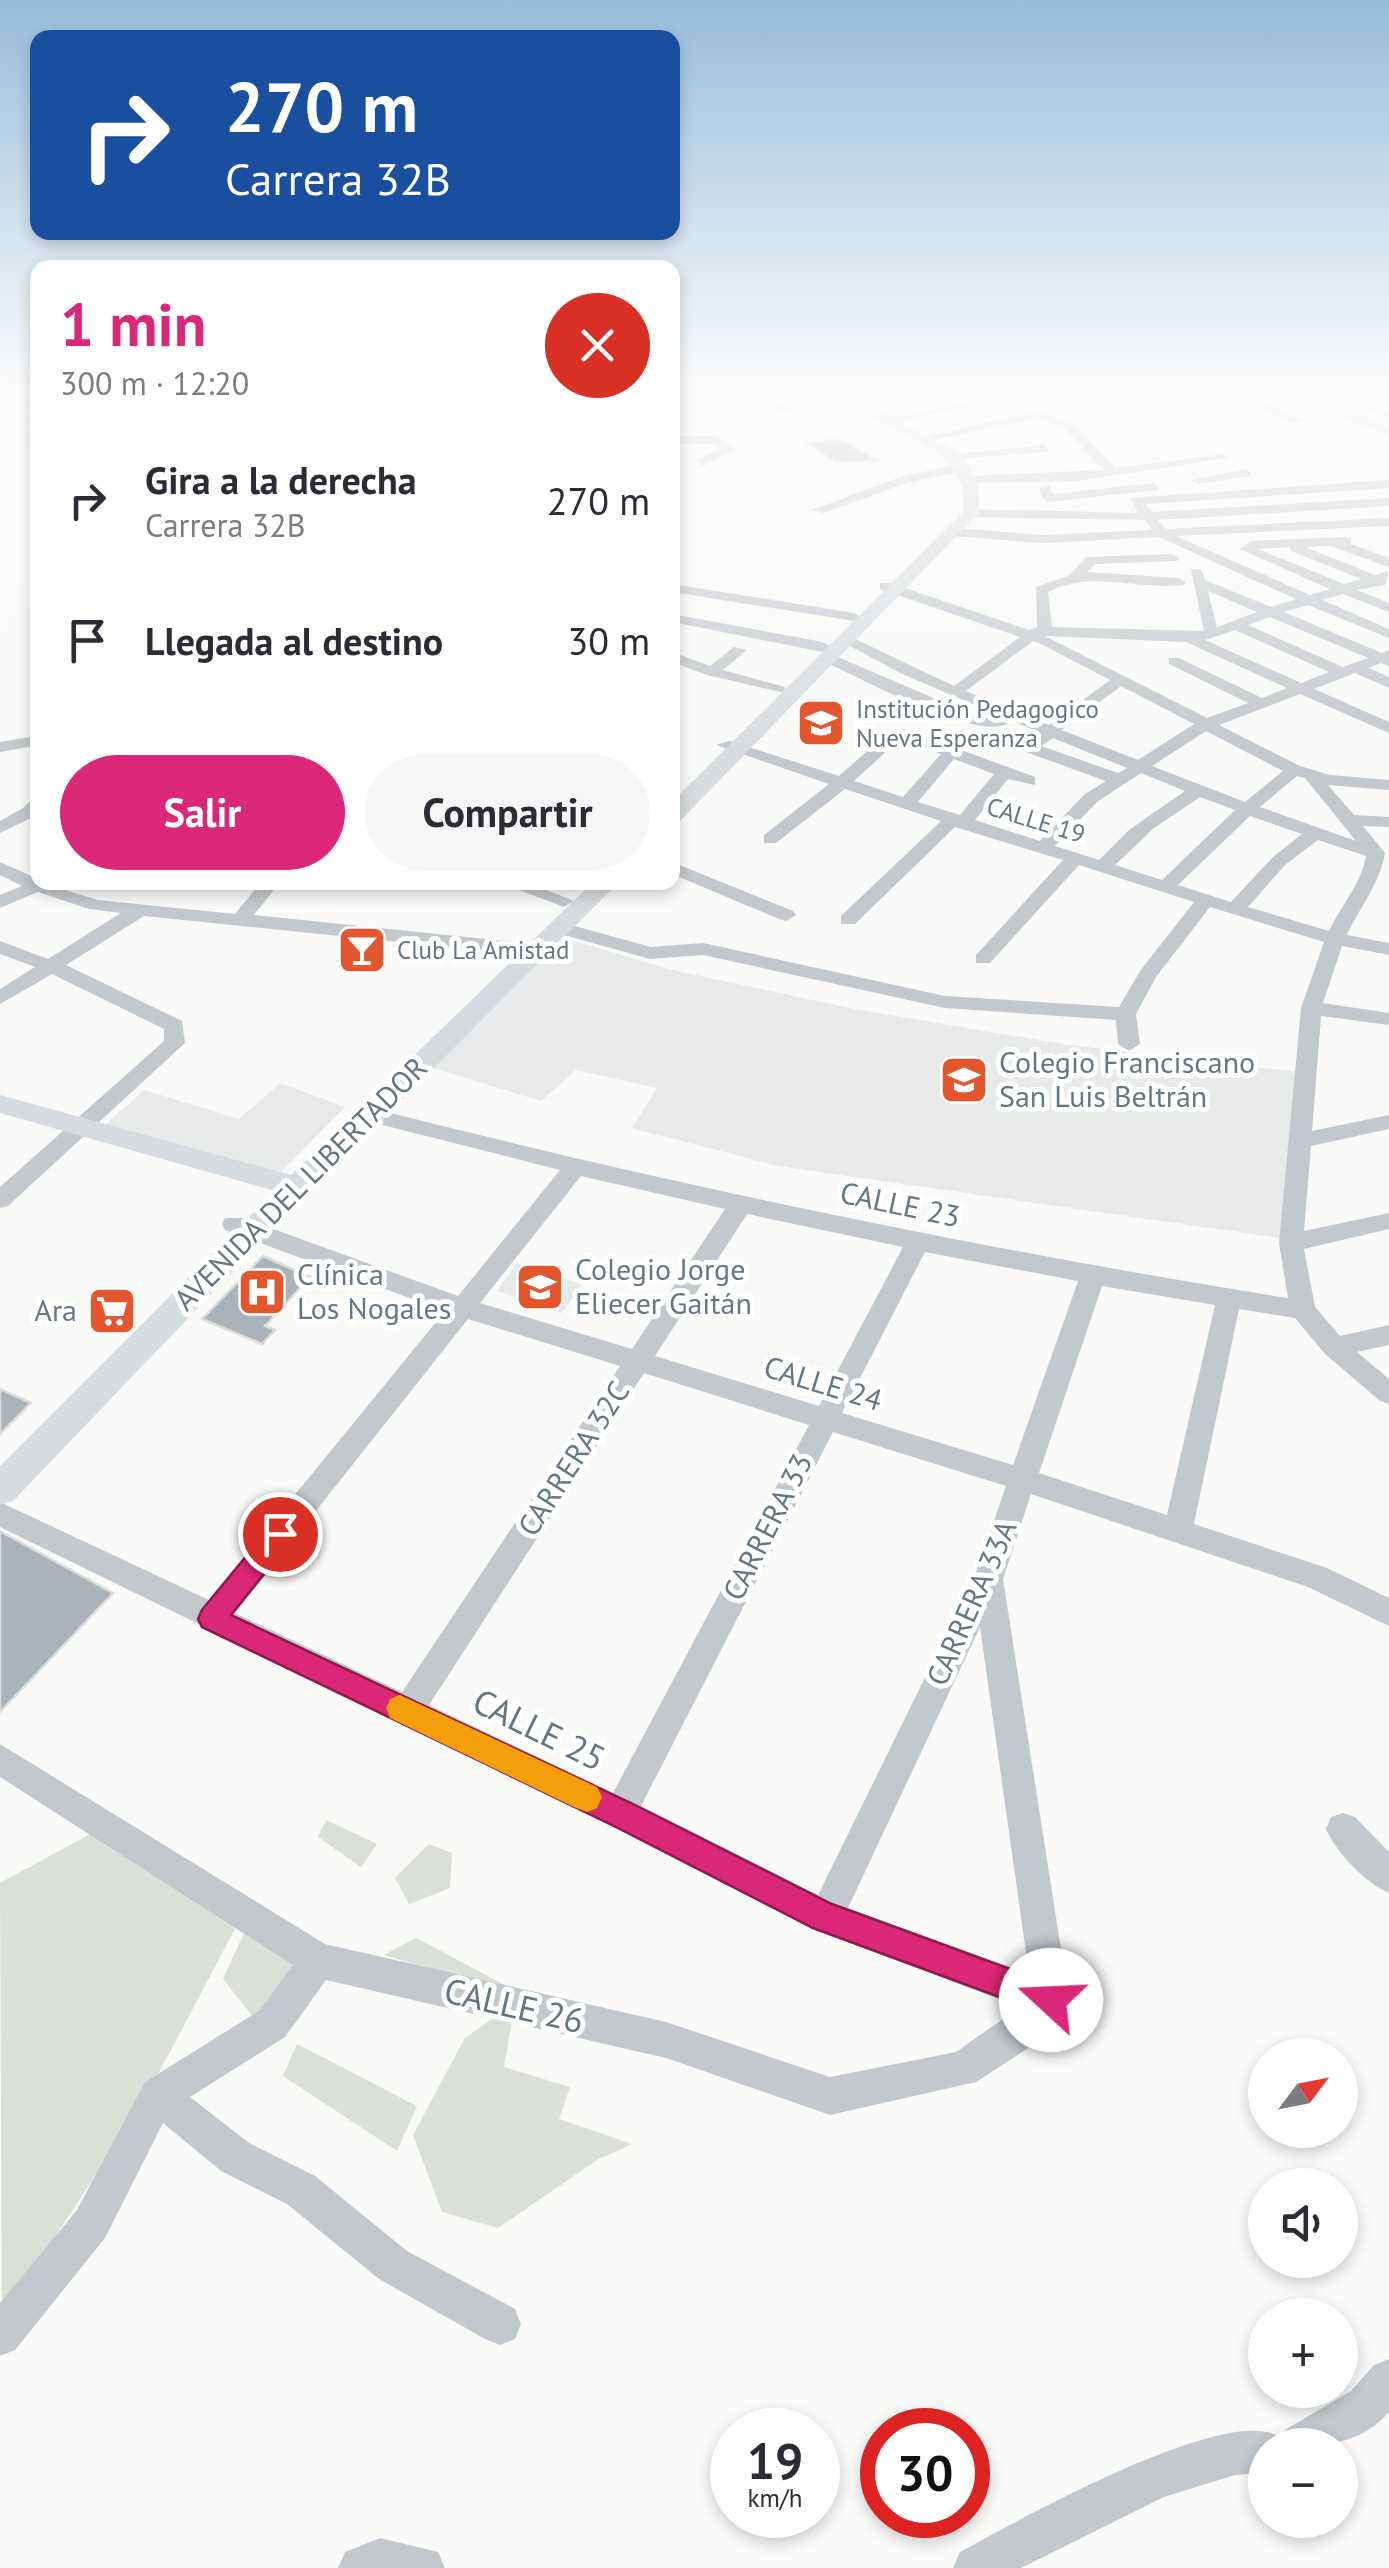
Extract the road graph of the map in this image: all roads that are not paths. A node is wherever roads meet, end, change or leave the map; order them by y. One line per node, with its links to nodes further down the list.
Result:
1 (956, 513): 24 (main road)
2 (972, 513): 6 (street); 9 (main road)
3 (1144, 513): 6 (street)
4 (1197, 513): 6 (street)
5 (1245, 513): 8 (street)
6 (1146, 516): 10 (street)
7 (1389, 522): 8 (street)
8 (1261, 529): 10 (street); 14 (street)
9 (954, 532): 10 (street); 24 (main road)
10 (1164, 535): 15 (street)
11 (1365, 540): 12 (street)
12 (1334, 542): 14 (street); 18 (street)
13 (1238, 545): 14 (street); 15 (street); 26 (street)
14 (1284, 545): 21 (street)
15 (1186, 547): 23 (street); 27 (street)
16 (1172, 558): 17 (street)
17 (1130, 559): 19 (street); 20 (street)
18 (1389, 564)
19 (1076, 577): 20 (street); 33 (street)
20 (1137, 580): 22 (street)
21 (1385, 580): 26 (street)
22 (1179, 582)
23 (1200, 583): 29 (street); 34 (street)
24 (894, 586): 30 (main road); 33 (street); 37 (main road)
25 (680, 589): 30 (street)
26 (1342, 589): 27 (street); 28 (street)
27 (1309, 599): 29 (street); 35 (street)
28 (1389, 608)
29 (1270, 612): 32 (street); 40 (street)
30 (854, 617): 39 (main road)
31 (680, 620): 39 (street)
32 (1237, 626): 34 (street); 43 (street)
33 (1037, 632): 36 (street); 46 (street); 50 (street); 54 (street)
34 (1212, 634): 36 (street)
35 (1389, 634)
36 (1189, 638): 48 (street)
37 (846, 640): 39 (main road); 50 (street)
38 (739, 650): 44 (street)
39 (826, 653): 49 (main road); 53 (street); 59 (main road)
40 (1387, 658): 43 (street)
41 (1174, 661): 51 (street)
42 (680, 664): 44 (street)
43 (1348, 669): 45 (street); 47 (street)
44 (712, 672): 49 (street)
45 (1321, 679): 48 (street); 52 (street)
46 (1120, 680): 54 (street); 56 (street)
47 (1389, 683)
48 (1300, 687): 51 (street); 55 (street)
49 (780, 690): 59 (main road)
50 (955, 692): 56 (street)
51 (1258, 702): 54 (street)
52 (1389, 711)
53 (1000, 723)
54 (1208, 723): 61 (street); 63 (street); 66 (street)
55 (1389, 728)
56 (1048, 730): 61 (street); 64 (street)
57 (30, 742): 58 (street)
58 (0, 747)
59 (730, 747): 67 (street, CALLE 19); 68 (main road); 71 (main road)
60 (952, 752): 62 (street); 67 (street); 70 (street)
61 (1139, 766): 64 (street); 69 (street)
62 (1005, 772): 65 (street); 75 (street)
63 (1303, 772): 66 (street); 72 (street); 74 (street)
64 (1120, 780): 80 (street)
65 (1029, 781)
66 (1389, 781)
67 (842, 783): 70 (street, CALLE 19); 79 (street)
68 (680, 788)
69 (1199, 790): 72 (street); 82 (street)
70 (906, 805): 75 (street, CALLE 19)
71 (680, 806)
72 (1246, 809): 78 (street); 87 (street)
73 (30, 811): 77 (street)
74 (1350, 820): 76 (street); 84 (street)
75 (957, 822): 80 (street, CALLE 19); 100 (street)
76 (1389, 822)
77 (0, 828)
78 (1314, 834): 84 (street); 96 (street)
79 (770, 840)
80 (1043, 848): 81 (street, CALLE 19)
81 (1075, 858): 82 (street, CALLE 19); 105 (street)
82 (1104, 867): 87 (street, CALLE 19)
83 (0, 868): 86 (street)
84 (1379, 868): 101 (street)
85 (680, 870): 98 (street)
86 (30, 883)
87 (1165, 887): 93 (street, CALLE 19)
88 (30, 889): 94 (street)
89 (49, 890): 97 (street)
90 (265, 890): 99 (street)
91 (530, 890): 95 (street)
92 (593, 890): 95 (main road, AVENIDA DEL LIBERTADOR)
93 (1206, 900): 96 (street, CALLE 19); 109 (street)
94 (0, 902)
95 (569, 904): 103 (main road, AVENIDA DEL LIBERTADOR); 109 (street); 113 (main road, AVENIDA DEL LIBERTADOR)
96 (1235, 909): 101 (street, CALLE 19)
97 (138, 911): 99 (street); 106 (street)
98 (786, 915)
99 (242, 918): 103 (street)
100 (848, 920)
101 (1335, 939): 104 (street, CALLE 19); 108 (street)
102 (0, 947): 106 (street)
103 (515, 948): 119 (main road, AVENIDA DEL LIBERTADOR)
104 (1389, 949)
105 (983, 959)
106 (50, 966): 107 (street); 116 (street)
107 (0, 998)
108 (1312, 1008): 110 (street); 117 (street)
109 (1126, 1014): 111 (street)
110 (1389, 1019)
111 (1129, 1044)
112 (0, 1104): 116 (main road)
113 (371, 1115): 118 (street, CALLE 23); 119 (main road, AVENIDA DEL LIBERTADOR)
114 (1389, 1122): 117 (street)
115 (0, 1123): 116 (main road)
116 (76, 1135): 119 (main road); 120 (street)
117 (1303, 1140): 125 (street)
118 (574, 1169): 121 (street, CALLE 23); 128 (street)
119 (281, 1191): 123 (main road, AVENIDA DEL LIBERTADOR)
120 (0, 1200)
121 (740, 1206): 124 (street, CALLE 23); 132 (street, CARRERA 32C)
122 (1389, 1220): 125 (street)
123 (242, 1228): 128 (street, CALLE 24); 135 (main road, AVENIDA DEL LIBERTADOR); 137 (main road, AVENIDA DEL LIBERTADOR)
124 (918, 1242): 126 (street, CALLE 23); 134 (street, CARRERA 33)
125 (1292, 1243): 129 (street)
126 (1092, 1278): 127 (street, CALLE 23); 136 (street, CARRERA 33A)
127 (1229, 1299): 129 (street, CALLE 23); 139 (street)
128 (464, 1308): 132 (street, CALLE 24); 142 (street)
129 (1303, 1310): 131 (street)
130 (1389, 1335): 131 (street)
131 (1334, 1347): 133 (street)
132 (638, 1362): 134 (street, CALLE 24); 143 (street, CARRERA 32C)
133 (1389, 1394)
134 (825, 1418): 136 (street, CALLE 24); 145 (street, CARRERA 33)
135 (0, 1460)
136 (1024, 1480): 139 (street, CALLE 24); 140 (street, CARRERA 33A)
137 (0, 1490)
138 (0, 1514): 142 (street, CALLE 25)
139 (1178, 1531): 141 (street, CALLE 24)
140 (988, 1579): 148 (street, CARRERA 33A); 150 (street)
141 (1388, 1610)
142 (212, 1619): 143 (street, CALLE 25)
143 (407, 1712): 145 (street, CALLE 25)
144 (0, 1760): 149 (street, CALLE 26)
145 (620, 1814): 148 (street, CALLE 25)
146 (1343, 1829): 147 (street)
147 (1389, 1876)
148 (824, 1917): 150 (street, CALLE 25)
149 (318, 1960): 150 (street, CALLE 26); 151 (street)
150 (1051, 2000)
151 (158, 2095): 152 (street); 153 (street)
152 (500, 2324)
153 (0, 2335)
154 (1389, 2380): 155 (street)
155 (1329, 2428)
156 (1248, 2450): 159 (street)
157 (360, 2568): 158 (street)
158 (422, 2568)
159 (976, 2568)

